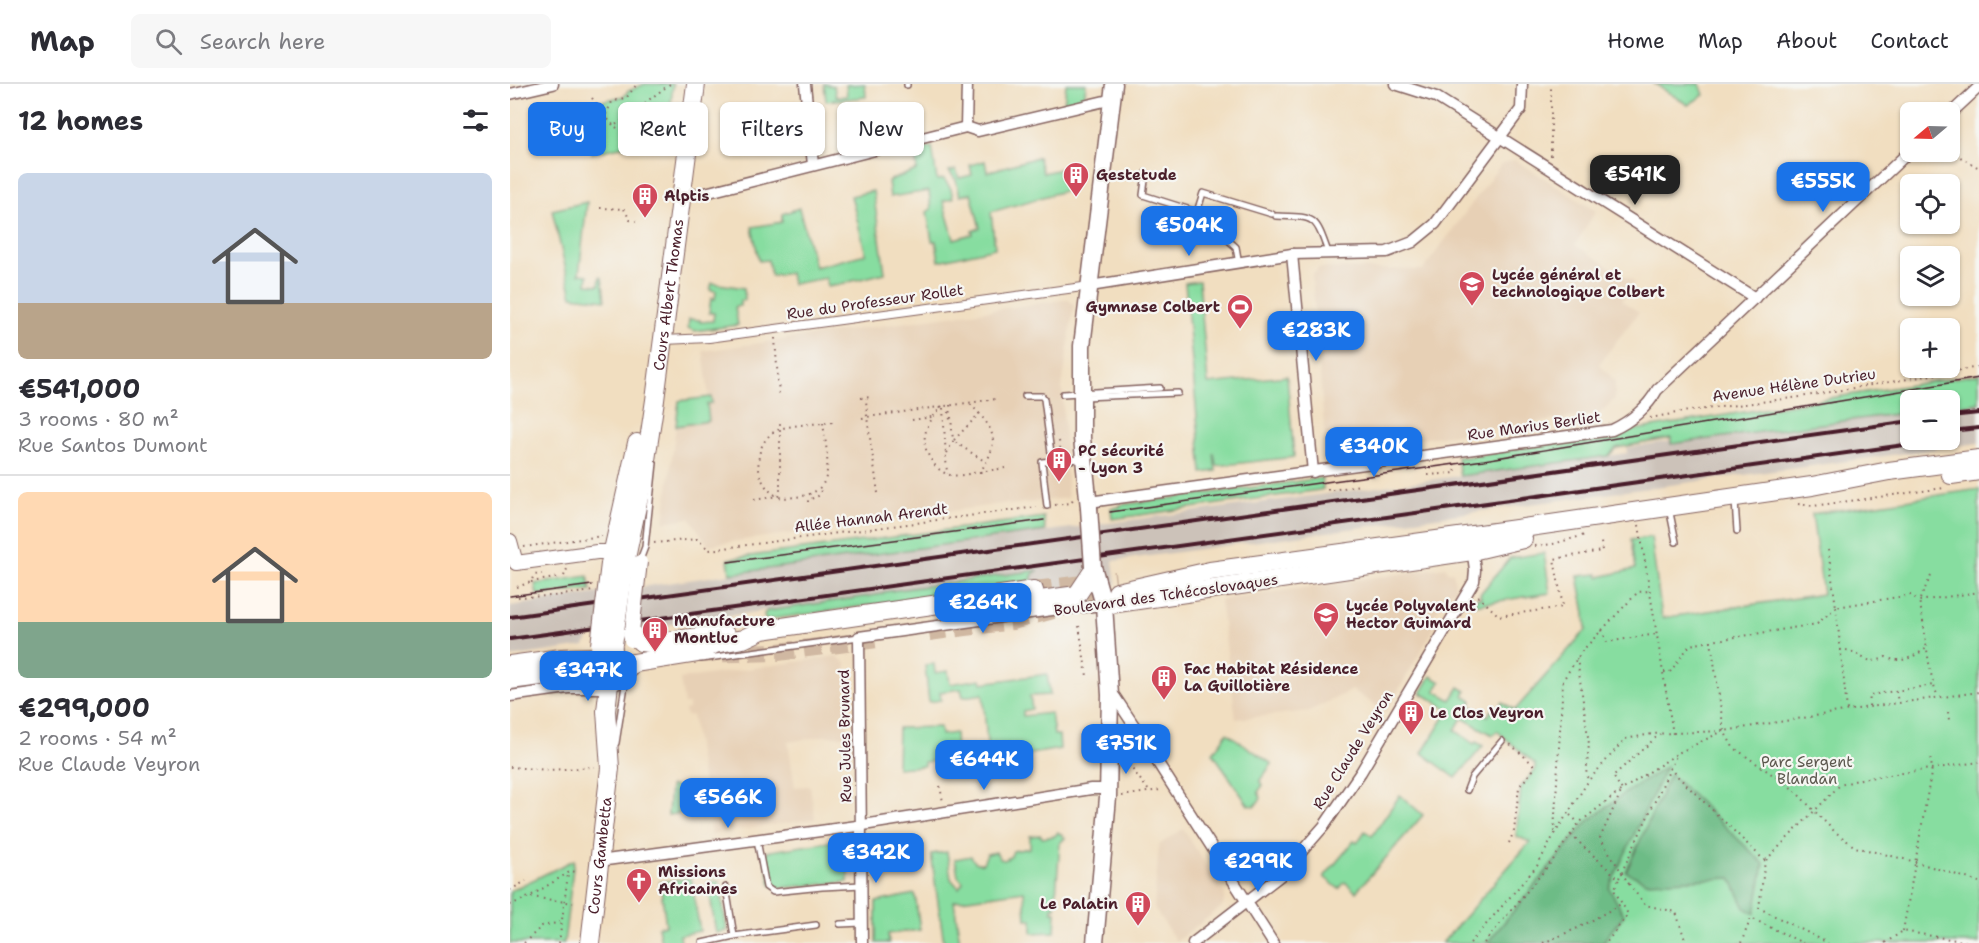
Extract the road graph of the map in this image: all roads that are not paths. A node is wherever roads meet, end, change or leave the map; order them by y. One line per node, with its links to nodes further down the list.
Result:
1 (553, 84): 9 (street)
2 (696, 84): 16 (main road, Cours Albert Thomas)
3 (805, 84): 14 (street)
4 (967, 84): 11 (street)
5 (1395, 84): 12 (street)
6 (1522, 84): 12 (street)
7 (1979, 87): 10 (street)
8 (1114, 92): 11 (street); 21 (main road)
9 (510, 94)
10 (1960, 105)
11 (966, 127): 14 (street)
12 (1500, 139): 18 (street); 22 (street)
13 (1900, 160): 22 (street, Rue Marius Berliet)
14 (813, 165): 16 (street)
15 (1146, 173): 17 (lane)
16 (682, 194): 23 (main road, Cours Albert Thomas)
17 (1197, 212): 18 (lane); 20 (lane)
18 (1328, 252): 19 (street)
19 (1292, 254): 20 (street); 36 (street)
20 (1239, 264): 21 (street)
21 (1090, 286): 23 (street, Rue du Professeur Rollet); 27 (main road)
22 (1755, 298): 36 (street, Rue Marius Berliet)
23 (664, 340): 29 (main road, Cours Albert Thomas)
24 (1160, 388): 27 (lane)
25 (1178, 393): 27 (lane)
26 (1063, 394): 27 (lane)
27 (1082, 395): 32 (main road)
28 (1025, 396): 34 (lane)
29 (655, 400): 30 (lane, Cours Albert Thomas); 46 (main road, Cours Gambetta)
30 (656, 442)
31 (655, 452): 46 (lane)
32 (1086, 458): 34 (lane); 39 (main road)
33 (1979, 459): 37 (main road, Boulevard des Tchécoslovaques)
34 (1052, 460): 40 (lane)
35 (1979, 471): 37 (main road, Boulevard des Tchécoslovaques)
36 (1313, 472): 39 (street, Rue Marius Berliet)
37 (1812, 486): 38 (main road, Boulevard des Tchécoslovaques)
38 (1734, 497): 41 (main road, Boulevard des Tchécoslovaques); 42 (lane)
39 (1089, 500): 48 (main road, bridge)
40 (1047, 506)
41 (1669, 507): 44 (lane); 45 (main road, Boulevard des Tchécoslovaques)
42 (1737, 531)
43 (510, 541): 47 (street)
44 (1676, 542)
45 (1475, 543): 50 (main road, Boulevard des Tchécoslovaques); 50 (main road, Boulevard des Tchécoslovaques); 69 (street, Rue Claude Veyron)
46 (623, 558): 47 (street); 53 (main road, Cours Gambetta, bridge); 53 (street, bridge)
47 (512, 564)
48 (1093, 569): 50 (main road); 51 (main road)
49 (1034, 590): 51 (main road)
50 (1113, 592): 52 (street, Boulevard des Tchécoslovaques); 58 (main road)
51 (769, 635): 53 (main road); 53 (main road)
52 (859, 637): 53 (lane, Boulevard des Tchécoslovaques); 64 (street, Rue Jules Brunard)
53 (619, 652): 54 (main road); 57 (main road, Cours Gambetta); 61 (lane, Cours Gambetta)
54 (510, 665)
55 (556, 674): 56 (main road)
56 (510, 680)
57 (608, 688): 59 (street); 61 (main road, Cours Gambetta)
58 (1110, 695): 63 (main road); 69 (street)
59 (510, 696)
60 (1502, 741): 62 (lane)
61 (610, 768): 66 (main road, Cours Gambetta)
62 (1467, 790)
63 (1113, 793): 64 (street); 77 (main road)
64 (860, 825): 65 (street); 67 (street, Rue Jules Brunard)
65 (757, 840): 66 (street); 67 (lane)
66 (599, 861): 74 (main road, Cours Gambetta)
67 (862, 885): 70 (street, Rue Jules Brunard)
68 (726, 887): 73 (lane)
69 (1247, 902): 78 (street, Rue Claude Veyron); 79 (street)
70 (862, 923): 71 (lane); 76 (street, Rue Jules Brunard)
71 (840, 924)
72 (816, 925): 73 (lane)
73 (734, 936): 75 (lane)
74 (590, 943)
75 (702, 943)
76 (862, 943)
77 (1095, 943)
78 (1193, 943)
79 (1273, 943)

